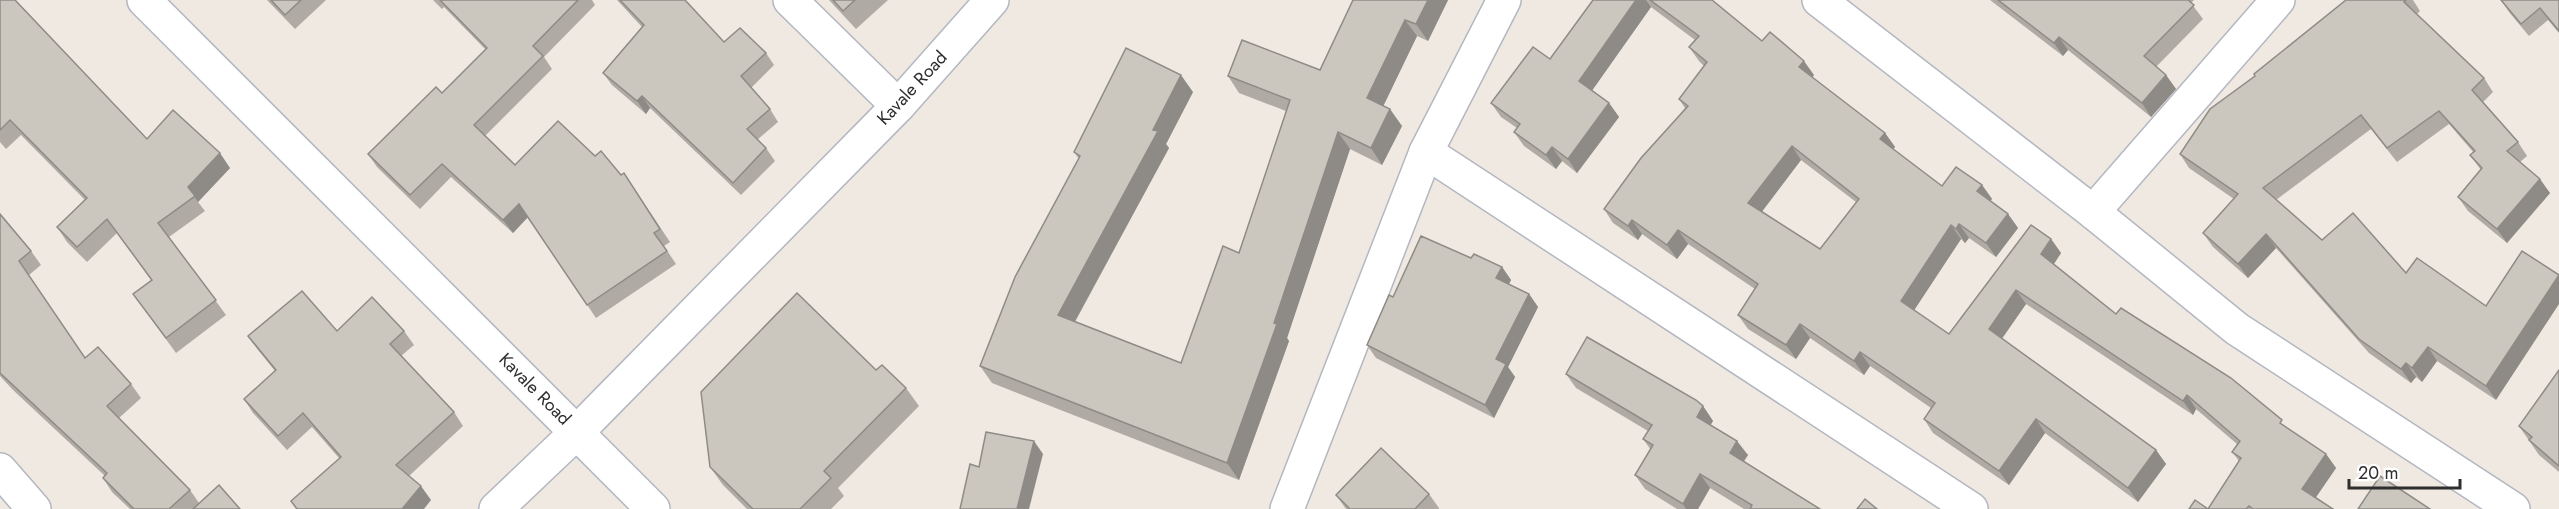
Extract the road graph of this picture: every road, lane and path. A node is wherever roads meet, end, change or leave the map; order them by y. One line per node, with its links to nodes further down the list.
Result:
1 (144, 0): 10 (street, Kavale Road)
2 (790, 0): 7 (street)
3 (992, 0): 7 (street, Kavale Road)
4 (1504, 0): 8 (street)
5 (1819, 0): 9 (street)
6 (2278, 0): 9 (street)
7 (898, 106): 10 (street, Kavale Road)
8 (1426, 152): 15 (street); 16 (street)
9 (2093, 212): 17 (street)
10 (577, 432): 13 (street); 14 (street)
11 (0, 470): 12 (street)
12 (34, 509)
13 (496, 509)
14 (653, 509)
15 (1287, 509)
16 (1971, 509)
17 (2513, 509)

